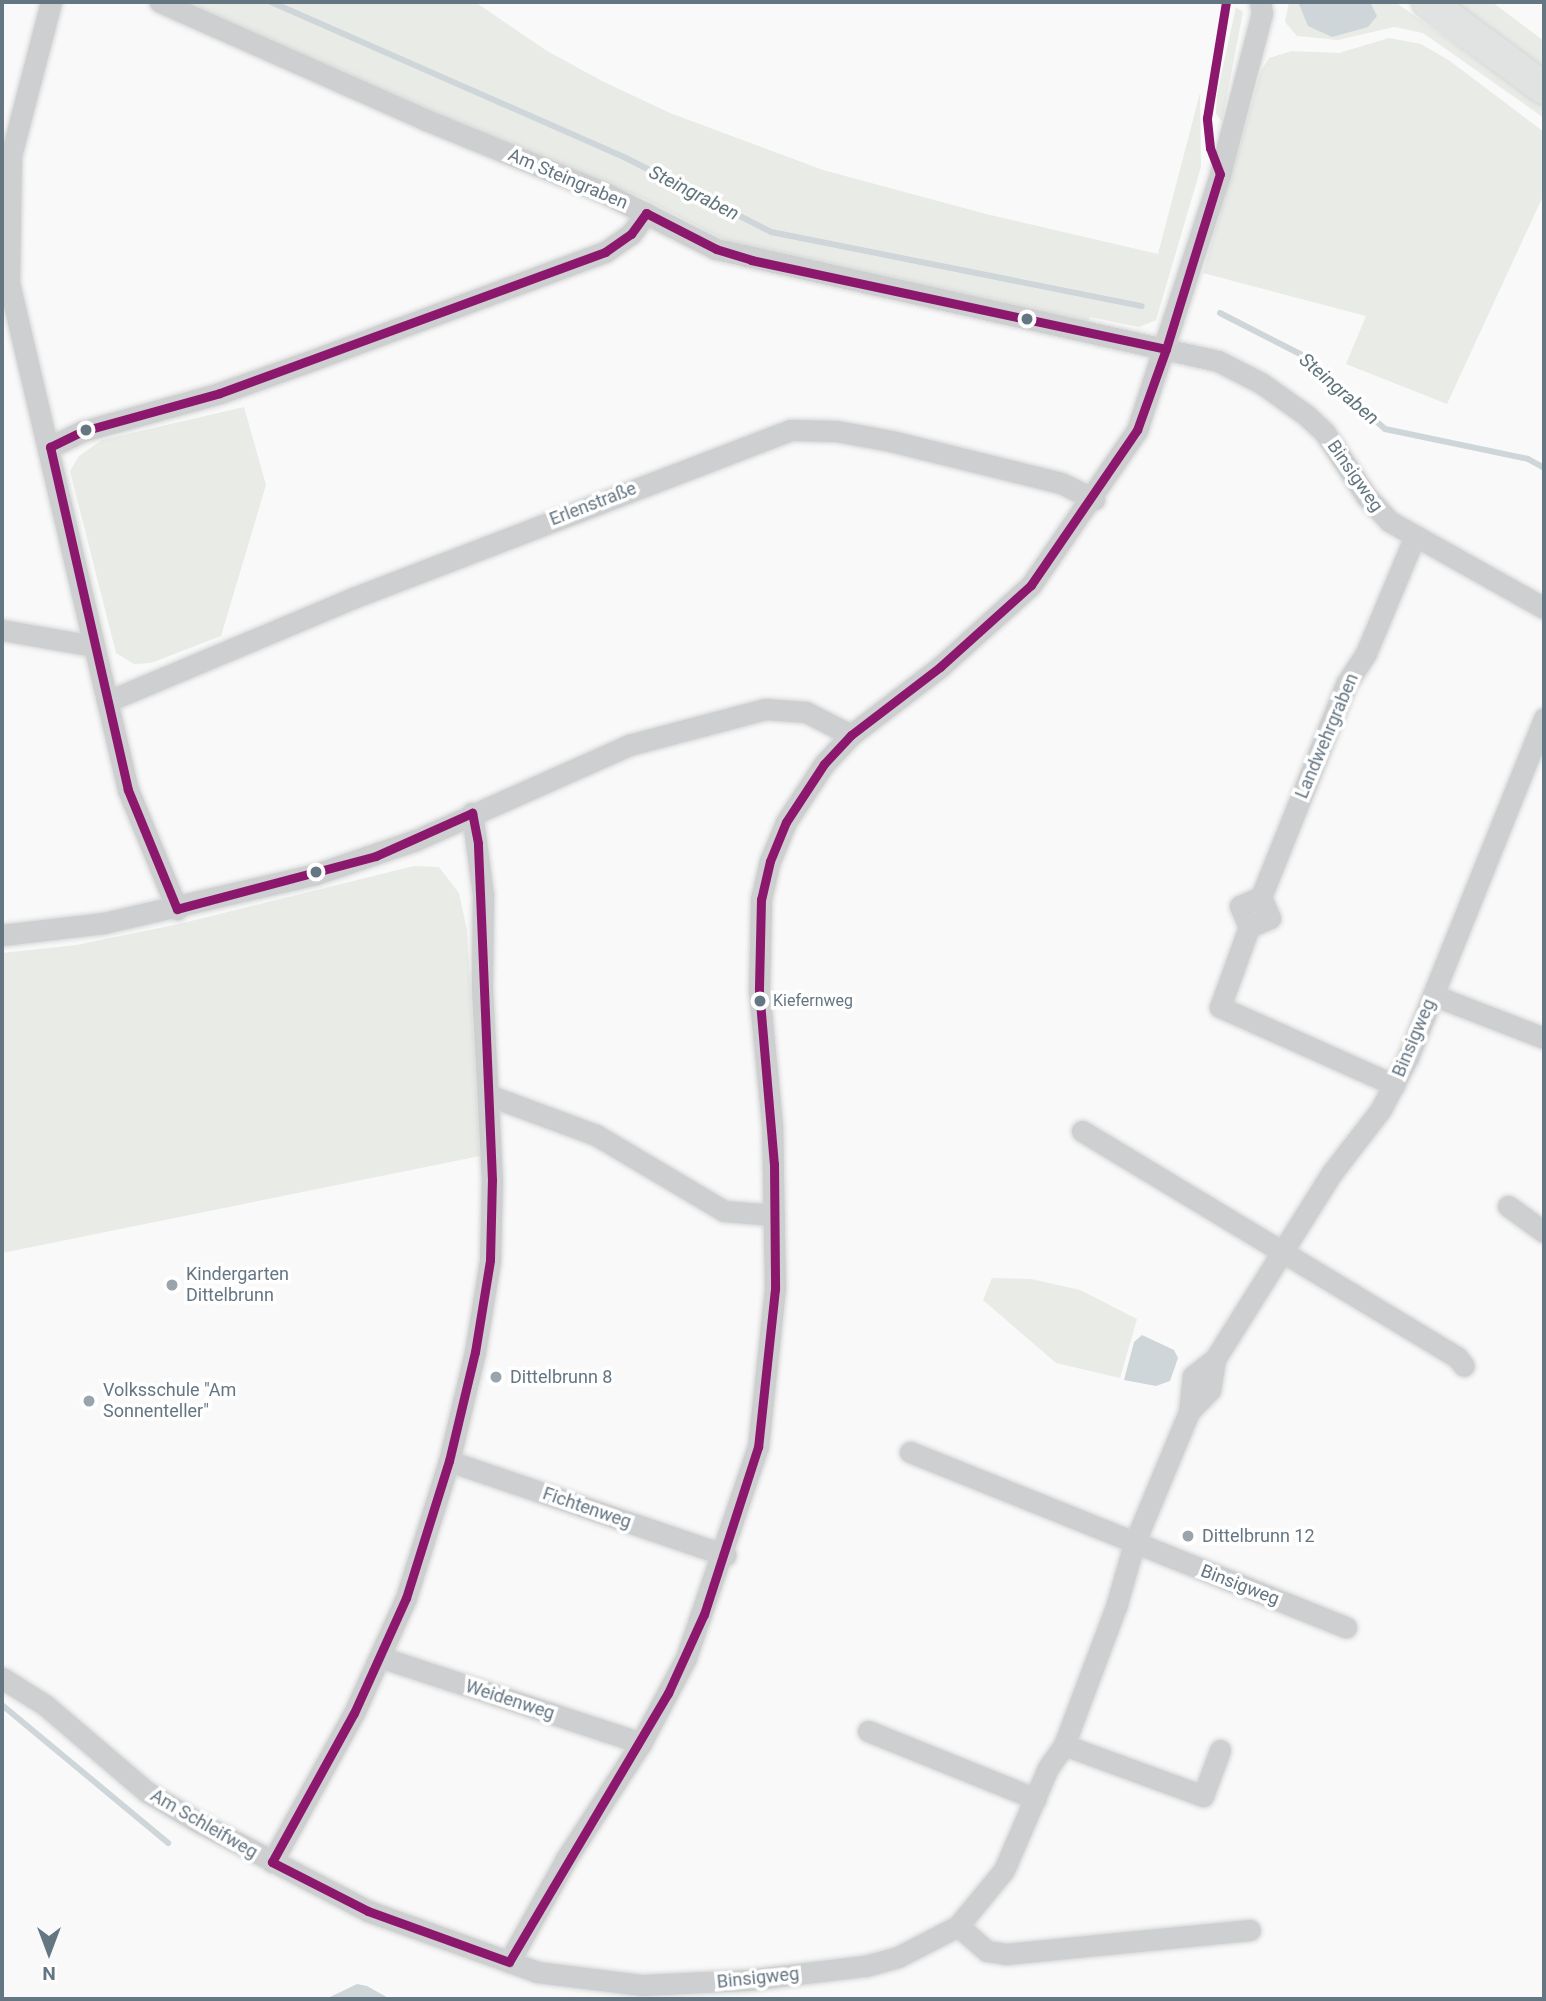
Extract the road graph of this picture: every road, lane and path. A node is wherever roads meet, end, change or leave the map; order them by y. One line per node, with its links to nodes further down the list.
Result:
1 (51, 2): 7 (street)
2 (160, 2): 6 (street, Am Steingraben)
3 (1428, 2): 5 (main road)
4 (1265, 5): 8 (street)
5 (1544, 88)
6 (646, 213): 8 (street, Am Steingraben); 9 (street)
7 (4, 243): 9 (street)
8 (1166, 349): 10 (street); 11 (street, Binsigweg)
9 (50, 447): 14 (street)
10 (1094, 499): 15 (street, Erlenstraße); 17 (street)
11 (1414, 538): 12 (street, Binsigweg); 22 (street, Landwehrgraben)
12 (1544, 608)
13 (2, 630): 14 (street)
14 (94, 646): 15 (street)
15 (108, 701): 19 (street)
16 (1544, 718): 21 (street, Binsigweg)
17 (851, 736): 18 (street); 28 (street)
18 (472, 813): 19 (street); 25 (street)
19 (177, 909): 20 (street)
20 (2, 935)
21 (1433, 995): 23 (street); 24 (street, Binsigweg)
22 (1220, 1007): 24 (street, Binsigweg)
23 (1544, 1038)
24 (1394, 1085): 30 (street, Binsigweg)
25 (488, 1096): 28 (street); 33 (street)
26 (1082, 1131): 30 (street)
27 (1508, 1206): 29 (street)
28 (774, 1215): 35 (street)
29 (1544, 1232)
30 (1281, 1253): 31 (street); 34 (street, Binsigweg)
31 (1464, 1366)
32 (910, 1452): 34 (street, Binsigweg)
33 (449, 1461): 35 (street, Fichtenweg); 37 (street)
34 (1134, 1544): 36 (street, Binsigweg); 41 (street, Binsigweg)
35 (725, 1555): 40 (street)
36 (1346, 1627)
37 (380, 1657): 40 (street, Weidenweg); 44 (street)
38 (2, 1678): 44 (street, Am Schleifweg)
39 (868, 1731): 43 (street)
40 (640, 1743): 47 (street)
41 (1064, 1745): 42 (street); 43 (street, Binsigweg)
42 (1220, 1750)
43 (1035, 1799): 45 (street, Binsigweg)
44 (272, 1862): 47 (street, Am Schleifweg)
45 (958, 1926): 46 (street); 47 (street, Binsigweg)
46 (1250, 1930)
47 (509, 1962)

